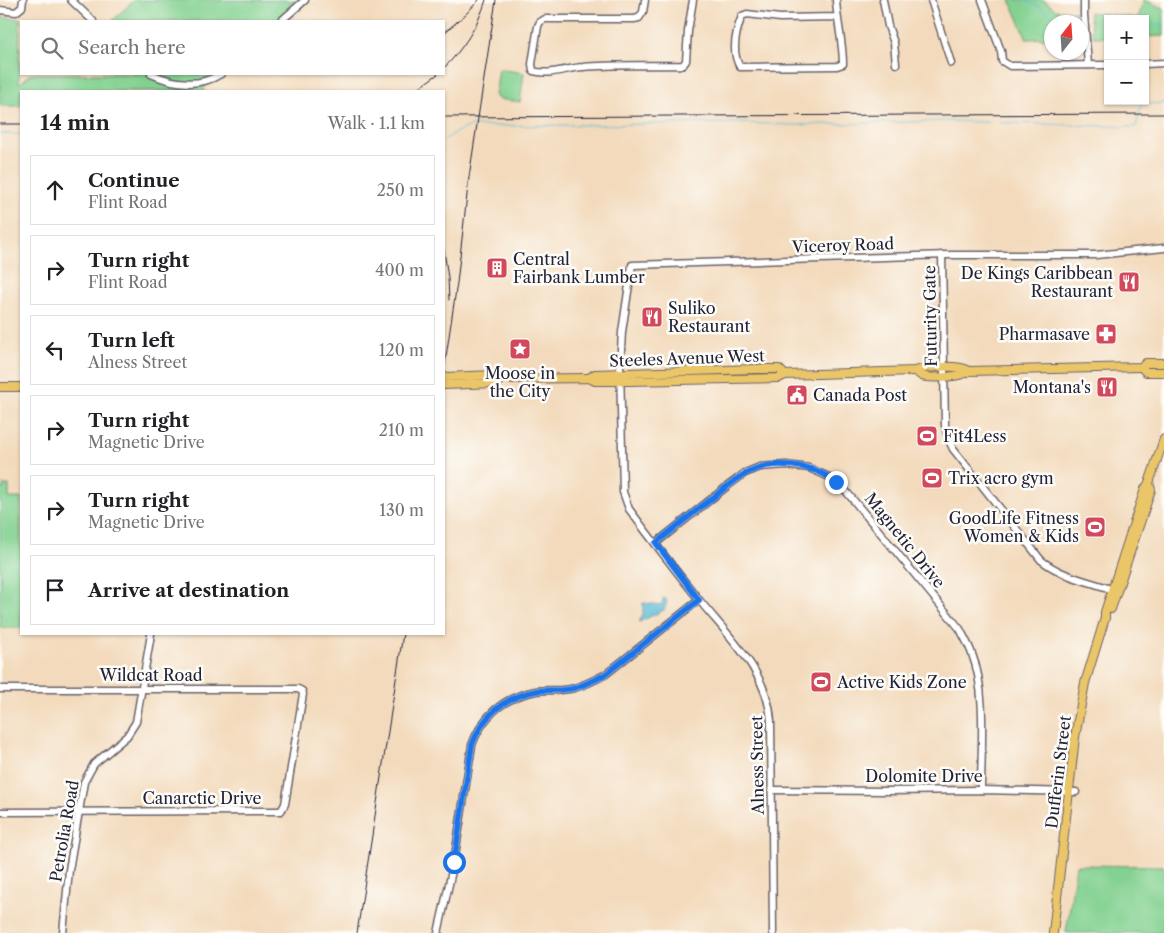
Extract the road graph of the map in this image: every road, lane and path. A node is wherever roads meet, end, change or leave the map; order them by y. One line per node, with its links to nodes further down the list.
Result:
1 (23, 0): 11 (street)
2 (71, 0): 13 (street)
3 (305, 0): 14 (street)
4 (645, 0): 5 (street)
5 (693, 0)
6 (836, 0): 12 (street)
7 (883, 0): 17 (street)
8 (932, 0): 15 (street)
9 (982, 0): 18 (street)
10 (1084, 0): 18 (street)
11 (0, 10)
12 (837, 18): 12 (street)
13 (92, 20)
14 (282, 20)
15 (951, 63)
16 (1164, 63): 20 (street)
17 (896, 64)
18 (1088, 64): 19 (street)
19 (1104, 64)
20 (1149, 64)
21 (153, 75): 22 (street)
22 (219, 75)
23 (1164, 248): 24 (street, Viceroy Road)
24 (942, 256): 26 (street, Futurity Gate); 35 (street, Viceroy Road)
25 (1164, 363): 27 (main road, Steeles Avenue West)
26 (944, 367): 29 (main road, Steeles Avenue West); 30 (main road, Steeles Avenue West); 34 (street, Futurity Gate)
27 (1141, 367): 29 (main road, Steeles Avenue West); 31 (main road, Steeles Avenue West)
28 (756, 369): 32 (main road, Steeles Avenue West); 35 (main road, Steeles Avenue West); 36 (main road)
29 (969, 371): 34 (main road, Steeles Avenue West)
30 (916, 372): 32 (main road, Steeles Avenue West); 34 (main road, Steeles Avenue West)
31 (1164, 372)
32 (784, 375): 36 (main road, Steeles Avenue West)
33 (445, 376): 37 (main road, Steeles Avenue West)
34 (944, 376): 43 (street, Futurity Gate)
35 (620, 378): 36 (main road, Steeles Avenue West); 37 (main road, Steeles Avenue West); 42 (street, Alness Street)
36 (756, 378)
37 (503, 380): 38 (main road, Steeles Avenue West)
38 (445, 385)
39 (0, 387): 40 (main road)
40 (20, 387)
41 (1164, 439): 43 (main road, Dufferin Street)
42 (656, 543): 44 (street, Alness Street); 50 (street, Magnetic Drive)
43 (1115, 590): 51 (main road, Dufferin Street)
44 (699, 600): 49 (street, Alness Street); 55 (street)
45 (151, 635): 47 (street, Petrolia Road)
46 (0, 689): 47 (street, Wildcat Road)
47 (142, 689): 48 (street, Wildcat Road); 53 (street, Petrolia Road)
48 (302, 691): 53 (street, Canarctic Drive)
49 (772, 790): 50 (street, Dolomite Drive); 56 (street, Alness Street)
50 (981, 790): 51 (street, Dolomite Drive)
51 (1072, 792): 57 (main road, Dufferin Street)
52 (0, 812): 53 (street, Canarctic Drive)
53 (79, 812): 54 (street, Petrolia Road)
54 (63, 933)
55 (438, 933)
56 (773, 933)
57 (1053, 933)

